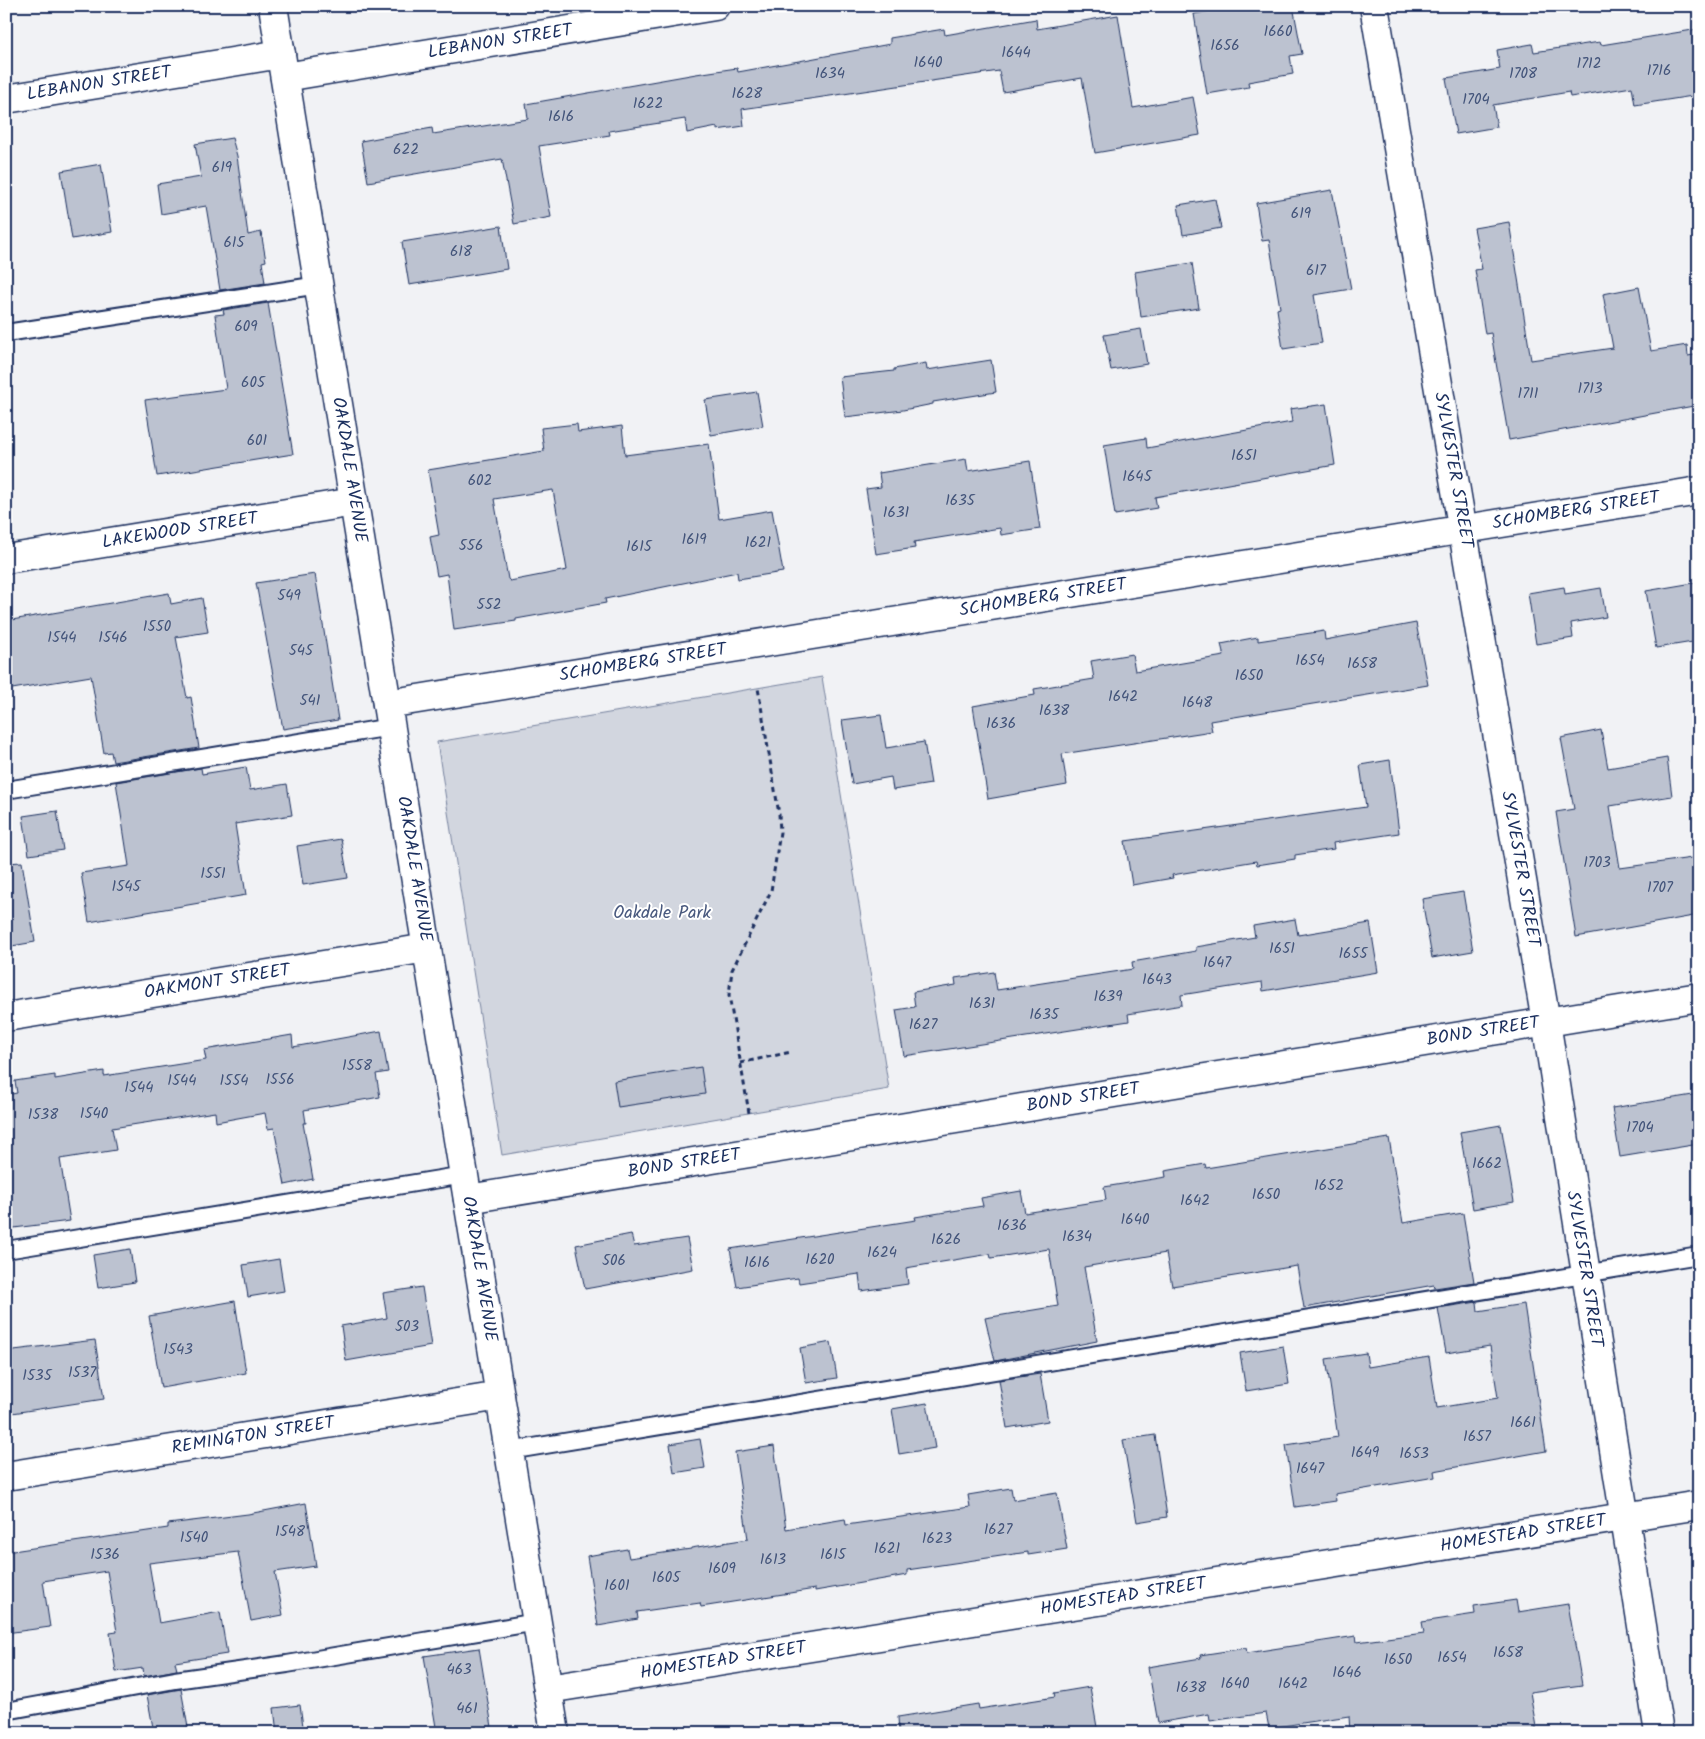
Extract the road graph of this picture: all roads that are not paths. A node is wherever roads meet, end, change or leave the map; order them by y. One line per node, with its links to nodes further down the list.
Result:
1 (274, 6): 4 (street, OAKDALE AVENUE)
2 (715, 6): 4 (street, LEBANON STREET)
3 (1374, 6): 10 (street, SYLVESTER STREET)
4 (283, 65): 5 (street, LEBANON STREET); 6 (street, OAKDALE AVENUE)
5 (6, 99)
6 (319, 285): 7 (lane); 9 (street, OAKDALE AVENUE)
7 (6, 333)
8 (1699, 491): 10 (street, SCHOMBERG STREET)
9 (354, 502): 11 (street, LAKEWOOD STREET); 12 (street, OAKDALE AVENUE)
10 (1463, 530): 12 (street, SCHOMBERG STREET); 17 (street, SYLVESTER STREET)
11 (6, 559)
12 (389, 716): 13 (lane); 14 (street, OAKDALE AVENUE)
13 (6, 790)
14 (427, 948): 16 (street, OAKMONT STREET); 18 (street, OAKDALE AVENUE)
15 (1699, 997): 17 (street, BOND STREET)
16 (6, 1017)
17 (1546, 1022): 18 (street, BOND STREET); 21 (street, SYLVESTER STREET)
18 (466, 1187): 19 (lane); 22 (street, OAKDALE AVENUE)
19 (6, 1250)
20 (1699, 1255): 21 (lane)
21 (1585, 1274): 23 (lane); 26 (street, SYLVESTER STREET)
22 (500, 1396): 23 (street, OAKDALE AVENUE); 24 (street, REMINGTON STREET)
23 (509, 1451): 27 (street, OAKDALE AVENUE)
24 (6, 1476)
25 (1699, 1505): 26 (street, HOMESTEAD STREET)
26 (1623, 1518): 28 (street, HOMESTEAD STREET); 31 (street, SYLVESTER STREET)
27 (537, 1622): 28 (street, OAKDALE AVENUE); 29 (lane)
28 (548, 1689): 30 (street, OAKDALE AVENUE)
29 (6, 1710)
30 (555, 1733)
31 (1659, 1733)

